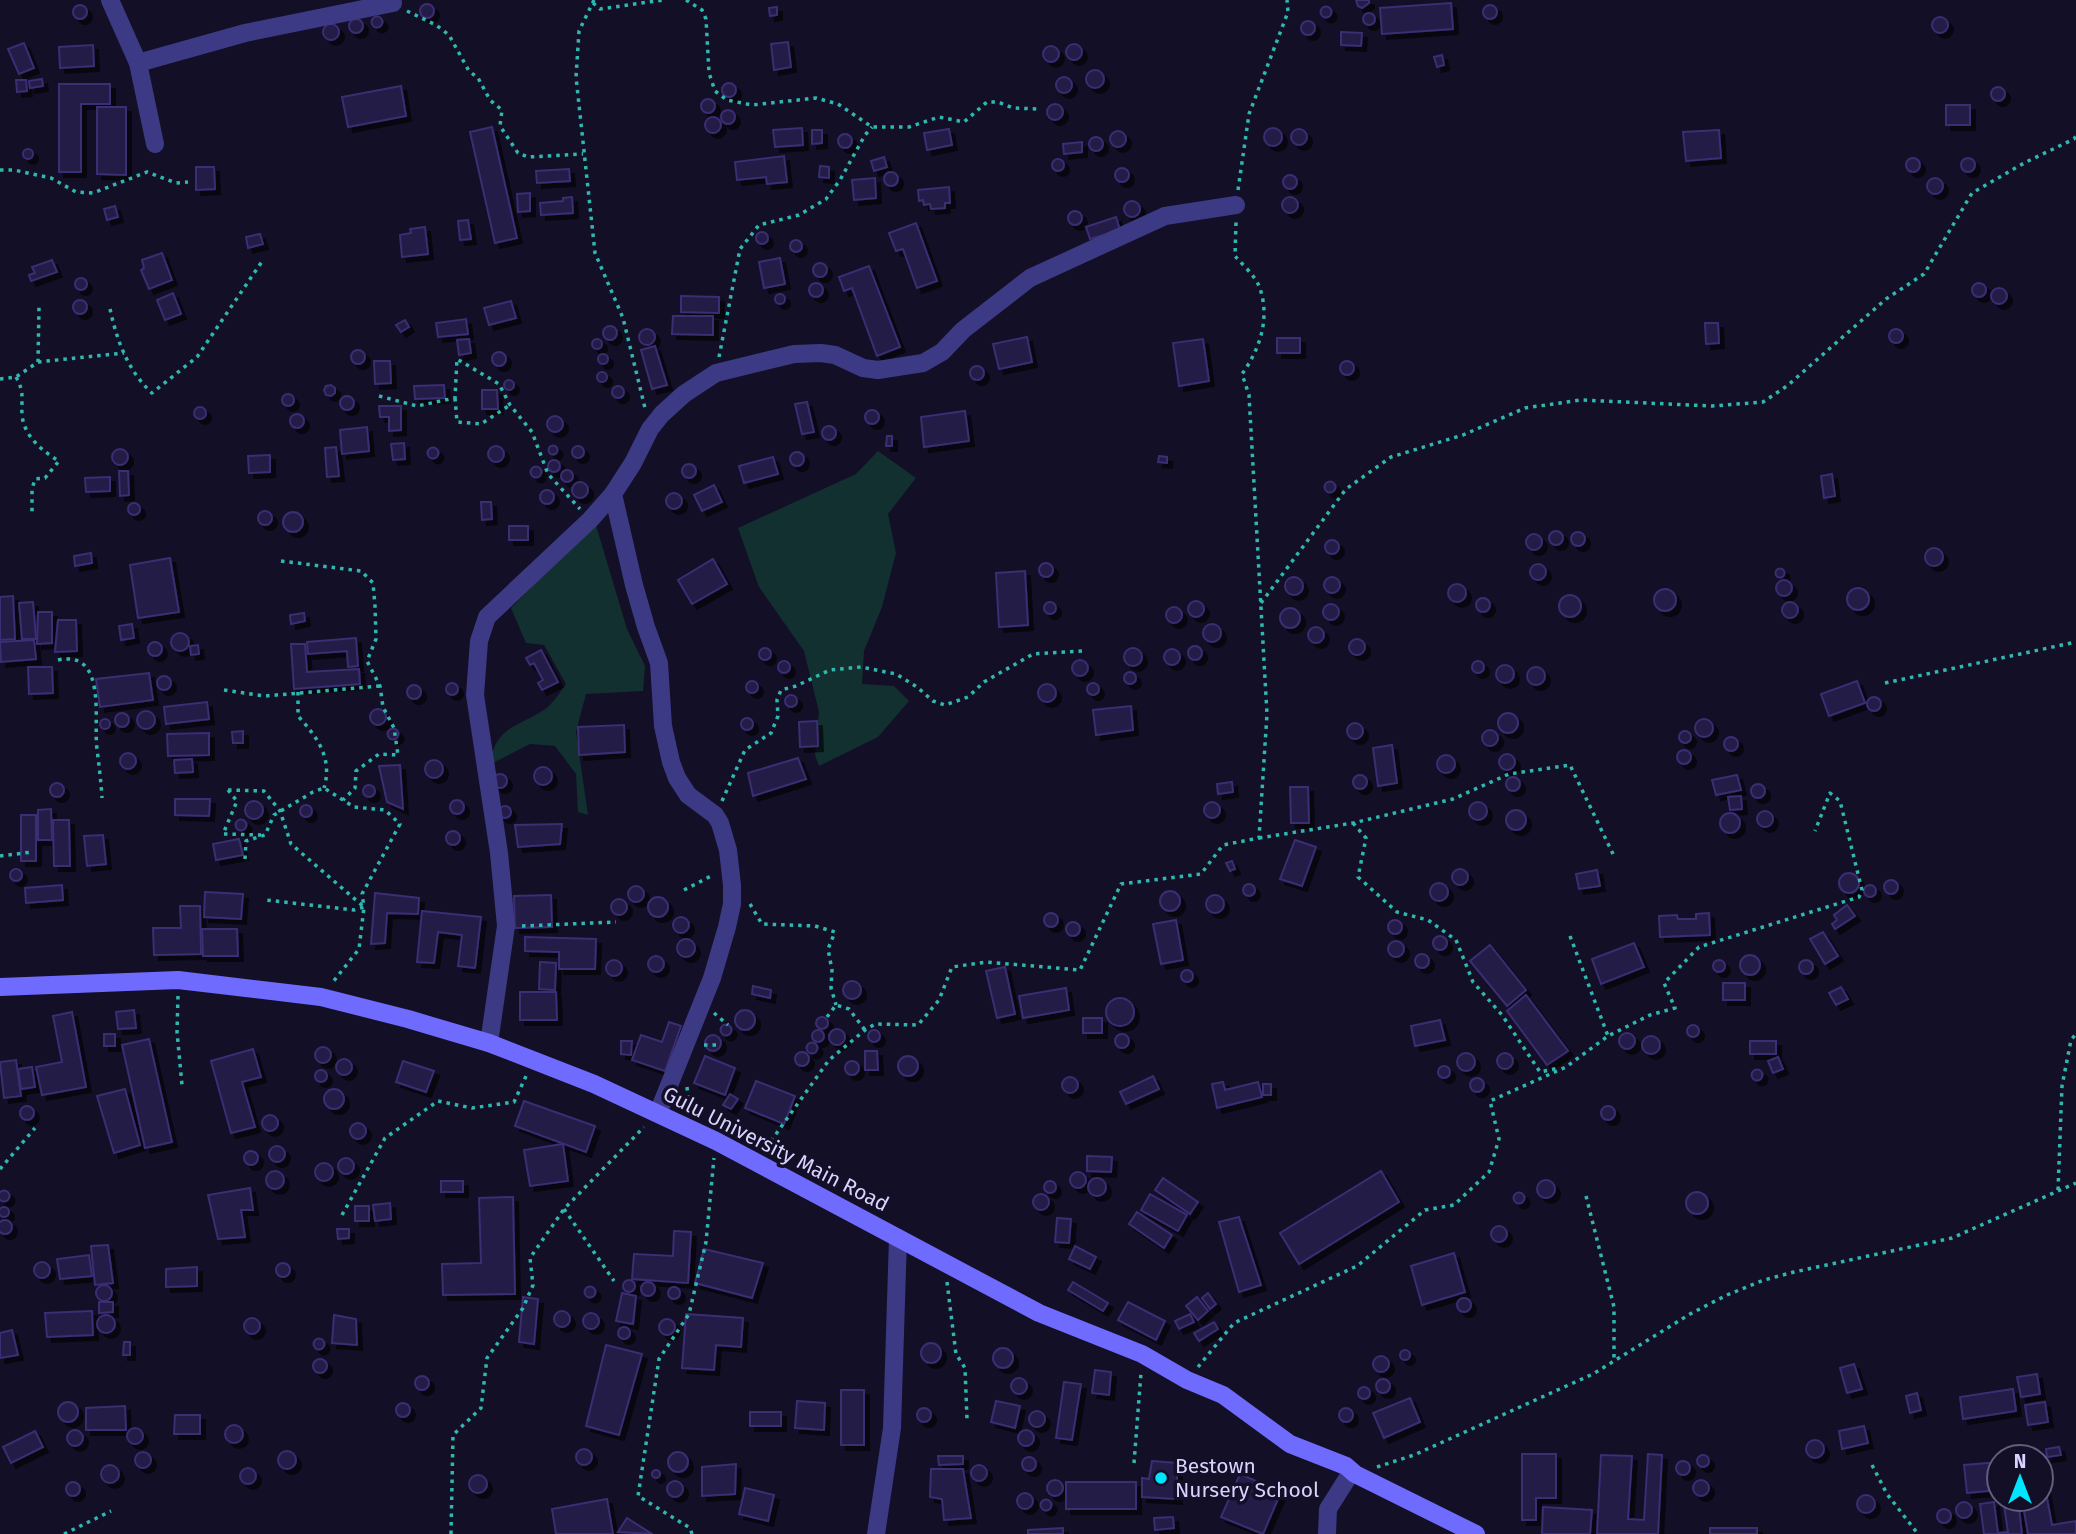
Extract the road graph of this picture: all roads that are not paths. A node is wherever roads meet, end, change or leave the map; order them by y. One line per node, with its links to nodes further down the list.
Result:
1 (110, 0): 3 (street)
2 (393, 3): 3 (street)
3 (138, 63): 4 (street)
4 (155, 144)
5 (1236, 205): 6 (street)
6 (613, 494): 8 (street); 9 (street)
7 (0, 986): 8 (street, Gulu University Main Road)
8 (489, 1043): 9 (street, Gulu University Main Road)
9 (658, 1113): 10 (street, Gulu University Main Road)
10 (898, 1238): 11 (street, Gulu University Main Road); 12 (street)
11 (1354, 1472): 13 (street); 14 (street, Gulu University Main Road)
12 (876, 1534)
13 (1327, 1534)
14 (1476, 1534)

